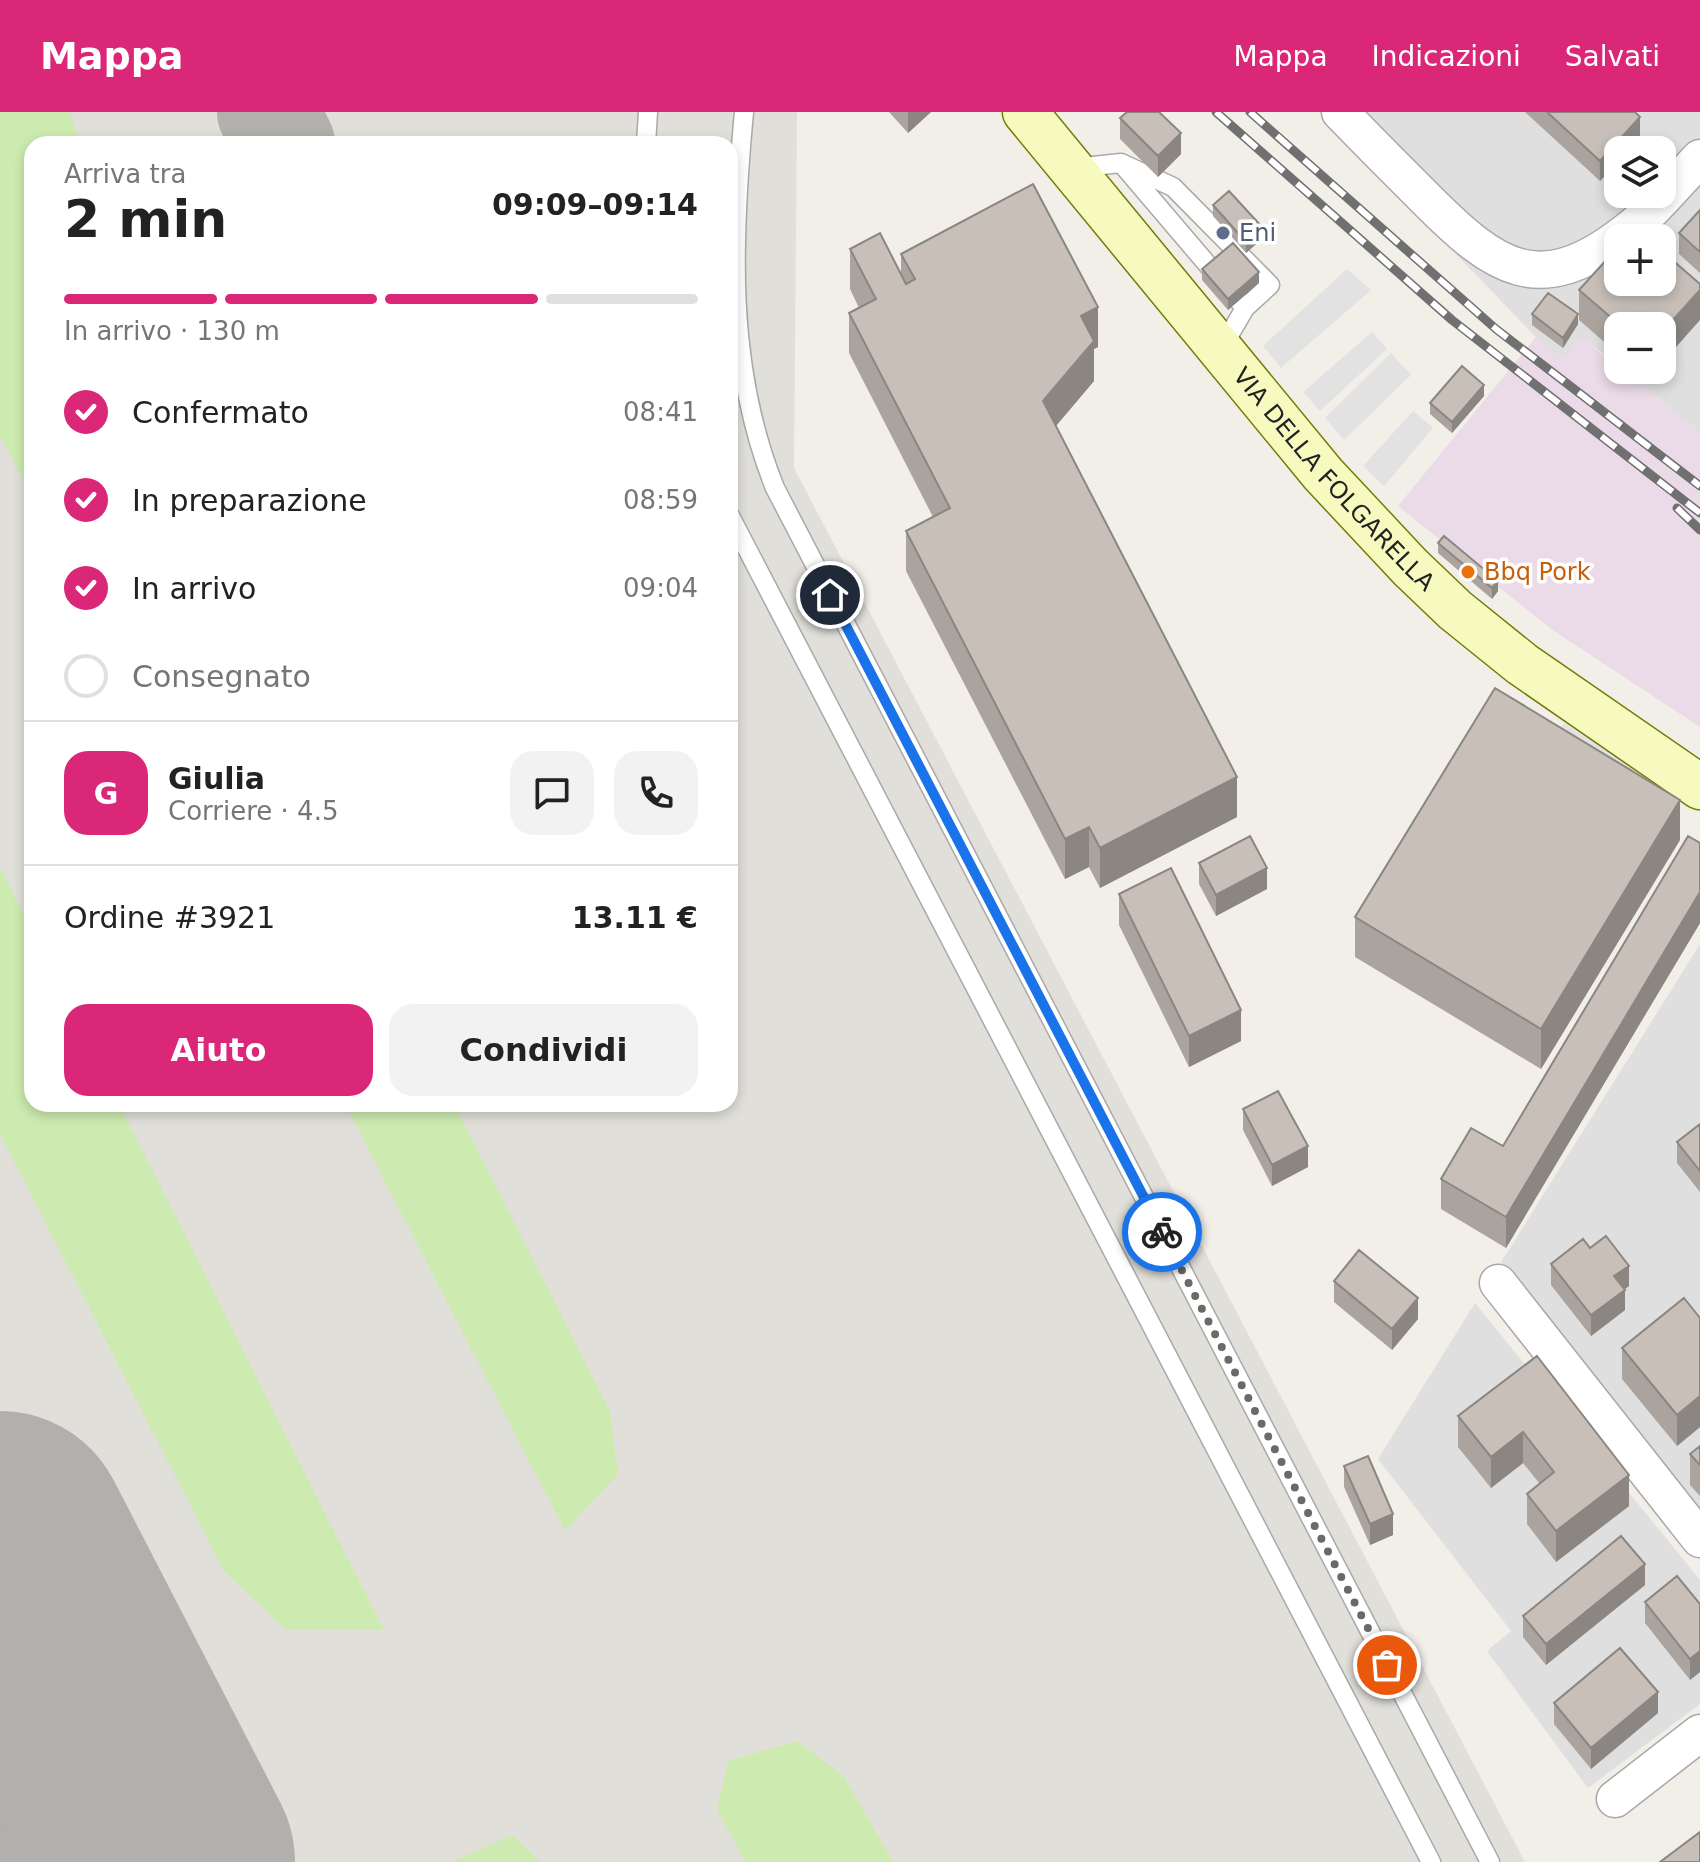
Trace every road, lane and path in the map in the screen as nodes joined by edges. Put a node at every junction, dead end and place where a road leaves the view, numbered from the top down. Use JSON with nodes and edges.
{"nodes":[{"id":1,"x":648,"y":112,"type":"edge"},
{"id":2,"x":744,"y":112,"type":"edge"},
{"id":3,"x":1025,"y":112,"type":"edge"},
{"id":4,"x":1340,"y":112,"type":"edge"},
{"id":5,"x":646,"y":136,"type":"edge"},
{"id":6,"x":1700,"y":158,"type":"edge"},
{"id":7,"x":1121,"y":163,"type":"junction"},
{"id":8,"x":1071,"y":168,"type":"junction"},
{"id":9,"x":738,"y":187,"type":"edge"},
{"id":10,"x":1640,"y":224,"type":"edge"},
{"id":11,"x":1604,"y":249,"type":"edge"},
{"id":12,"x":1213,"y":271,"type":"edge"},
{"id":13,"x":738,"y":326,"type":"edge"},
{"id":14,"x":1221,"y":349,"type":"junction"},
{"id":15,"x":738,"y":531,"type":"edge"},
{"id":16,"x":1700,"y":787,"type":"edge"},
{"id":17,"x":1498,"y":1283,"type":"dead end"},
{"id":18,"x":1700,"y":1539,"type":"edge"},
{"id":19,"x":1700,"y":1733,"type":"edge"},
{"id":20,"x":1615,"y":1799,"type":"dead end"},
{"id":21,"x":1431,"y":1862,"type":"edge"},
{"id":22,"x":1490,"y":1862,"type":"edge"}],
"edges":[{"from":1,"to":5,"type":"lane"},
{"from":2,"to":9,"type":"lane"},
{"from":3,"to":8,"type":"street","name":"VIA DELLA FOLGARELLA"},
{"from":4,"to":11,"type":"street"},
{"from":6,"to":10,"type":"street"},
{"from":7,"to":8,"type":"lane"},
{"from":7,"to":12,"type":"lane"},
{"from":7,"to":14,"type":"lane"},
{"from":8,"to":14,"type":"street","name":"VIA DELLA FOLGARELLA"},
{"from":13,"to":22,"type":"lane"},
{"from":14,"to":16,"type":"street","name":"VIA DELLA FOLGARELLA"},
{"from":15,"to":21,"type":"lane"},
{"from":17,"to":18,"type":"street"},
{"from":19,"to":20,"type":"street"}]}
